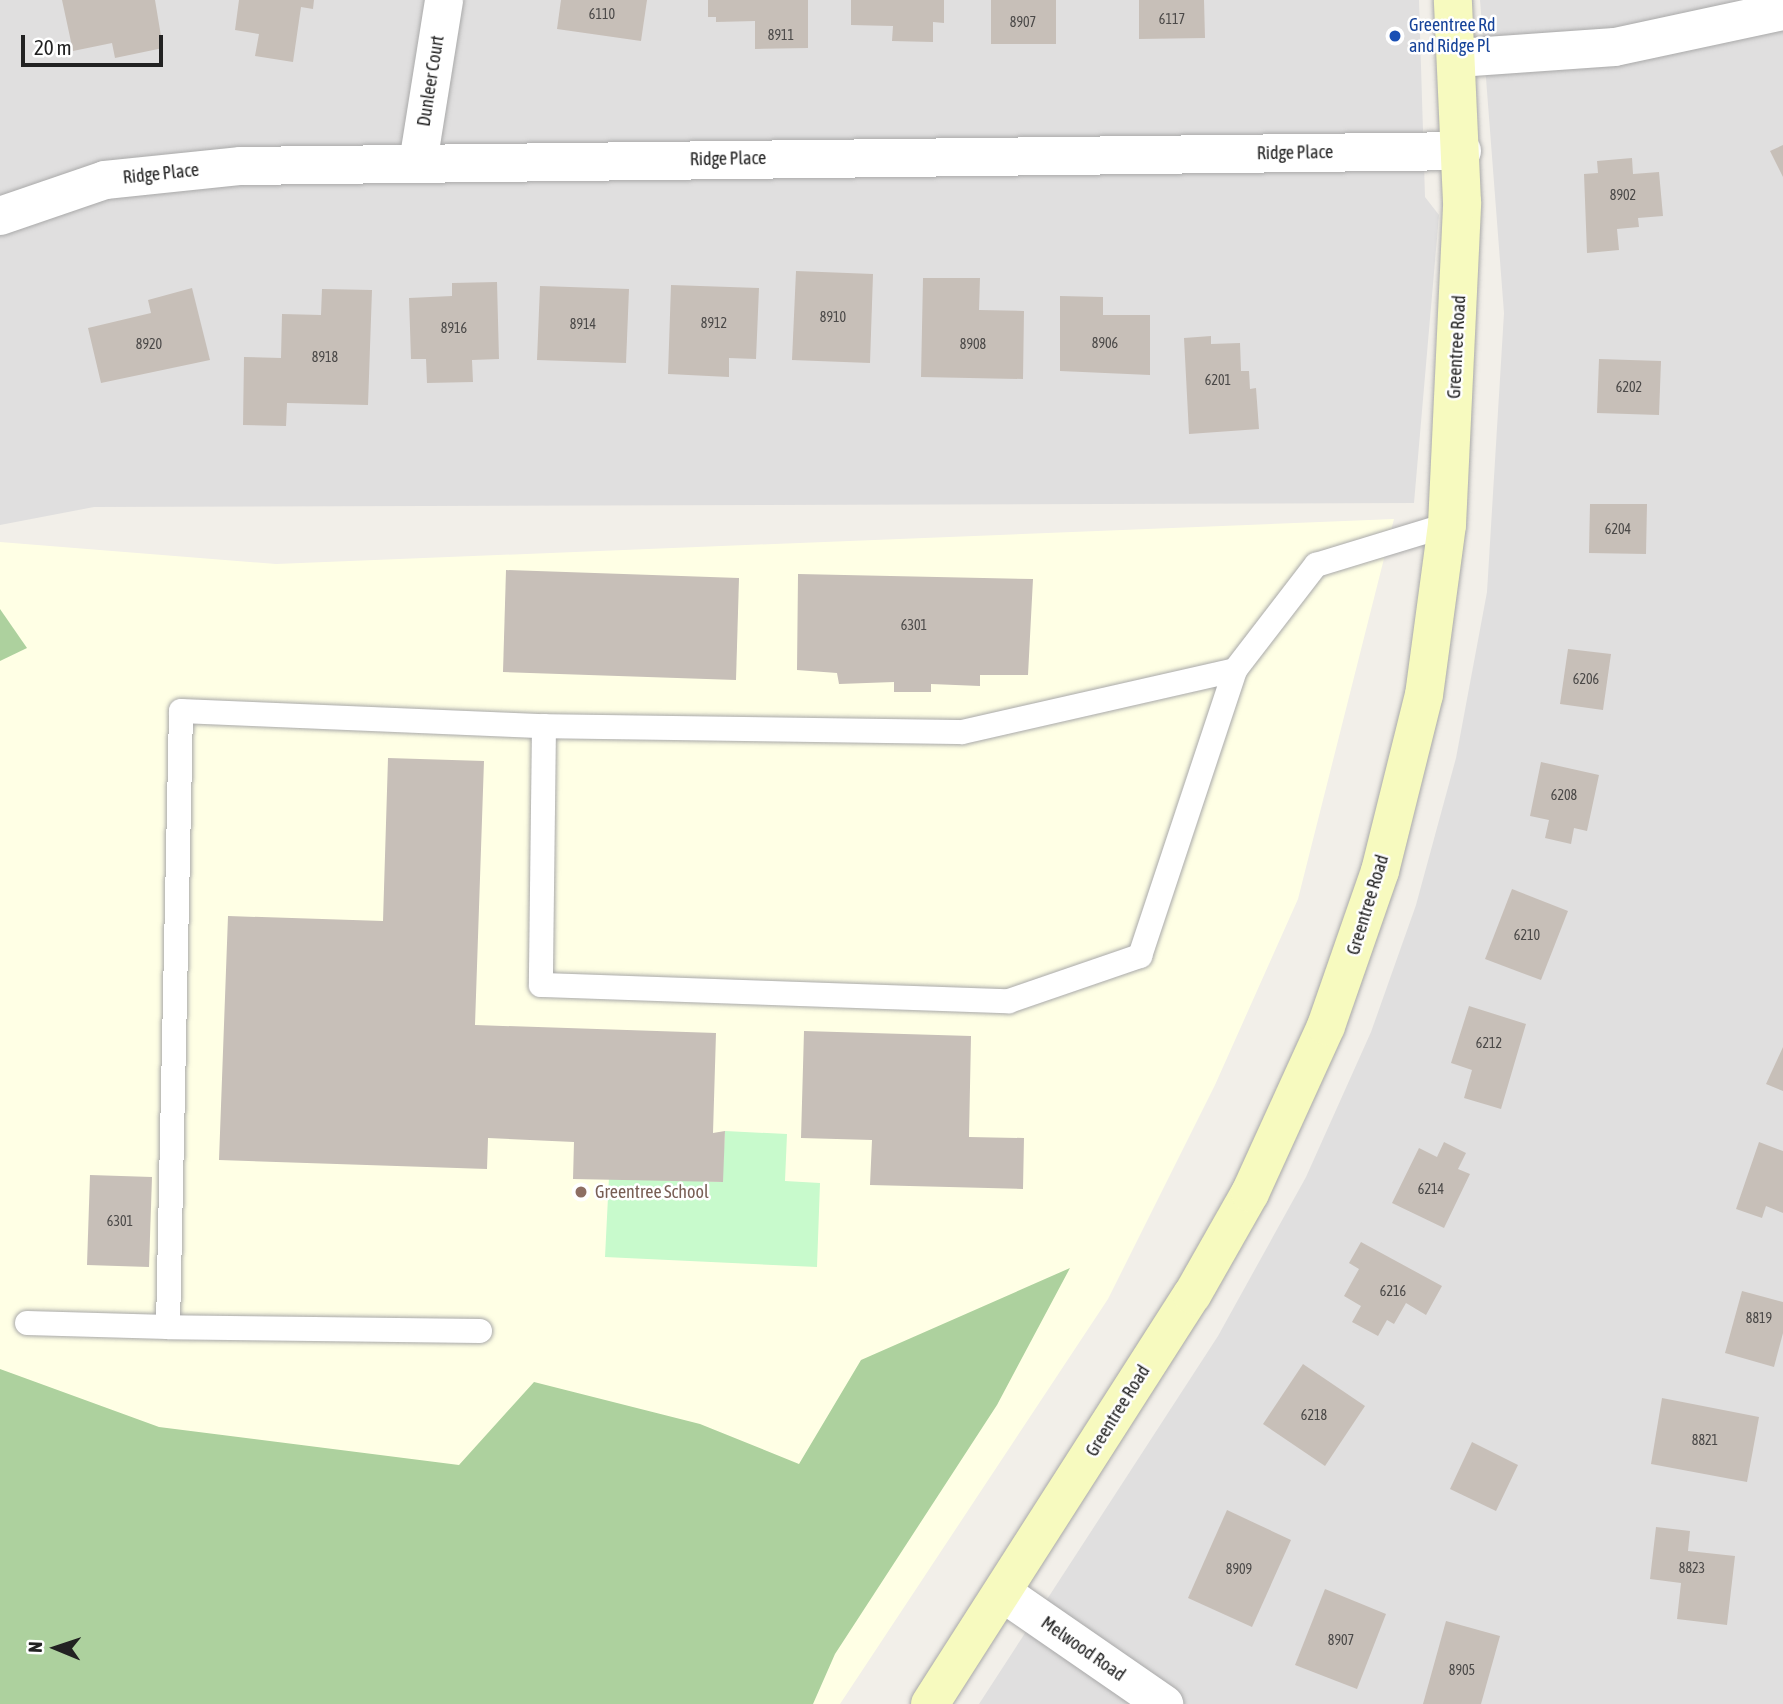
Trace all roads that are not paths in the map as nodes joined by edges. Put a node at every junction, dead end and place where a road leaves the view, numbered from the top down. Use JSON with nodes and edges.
{"nodes":[{"id":1,"x":444,"y":0,"type":"edge"},
{"id":2,"x":1452,"y":0,"type":"edge"},
{"id":3,"x":1783,"y":11,"type":"edge"},
{"id":4,"x":1458,"y":58,"type":"junction"},
{"id":5,"x":1462,"y":151,"type":"junction"},
{"id":6,"x":418,"y":163,"type":"junction"},
{"id":7,"x":0,"y":216,"type":"edge"},
{"id":8,"x":1447,"y":525,"type":"junction"},
{"id":9,"x":1235,"y":670,"type":"junction"},
{"id":10,"x":544,"y":726,"type":"junction"},
{"id":11,"x":27,"y":1323,"type":"dead end"},
{"id":12,"x":168,"y":1326,"type":"junction"},
{"id":13,"x":480,"y":1331,"type":"dead end"},
{"id":14,"x":1003,"y":1593,"type":"junction"},
{"id":15,"x":930,"y":1704,"type":"edge"},
{"id":16,"x":1164,"y":1704,"type":"edge"}],
"edges":[{"from":1,"to":6,"type":"street","name":"Dunleer Court"},
{"from":2,"to":4,"type":"street","name":"Greentree Road"},
{"from":3,"to":4,"type":"street"},
{"from":4,"to":5,"type":"street","name":"Greentree Road"},
{"from":5,"to":6,"type":"street","name":"Ridge Place"},
{"from":5,"to":8,"type":"street","name":"Greentree Road"},
{"from":6,"to":7,"type":"street","name":"Ridge Place"},
{"from":8,"to":9,"type":"lane"},
{"from":8,"to":14,"type":"street","name":"Greentree Road"},
{"from":9,"to":10,"type":"lane"},
{"from":9,"to":10,"type":"lane"},
{"from":10,"to":12,"type":"lane"},
{"from":11,"to":12,"type":"lane"},
{"from":12,"to":13,"type":"lane"},
{"from":14,"to":15,"type":"street","name":"Greentree Road"},
{"from":14,"to":16,"type":"street","name":"Melwood Road"}]}
